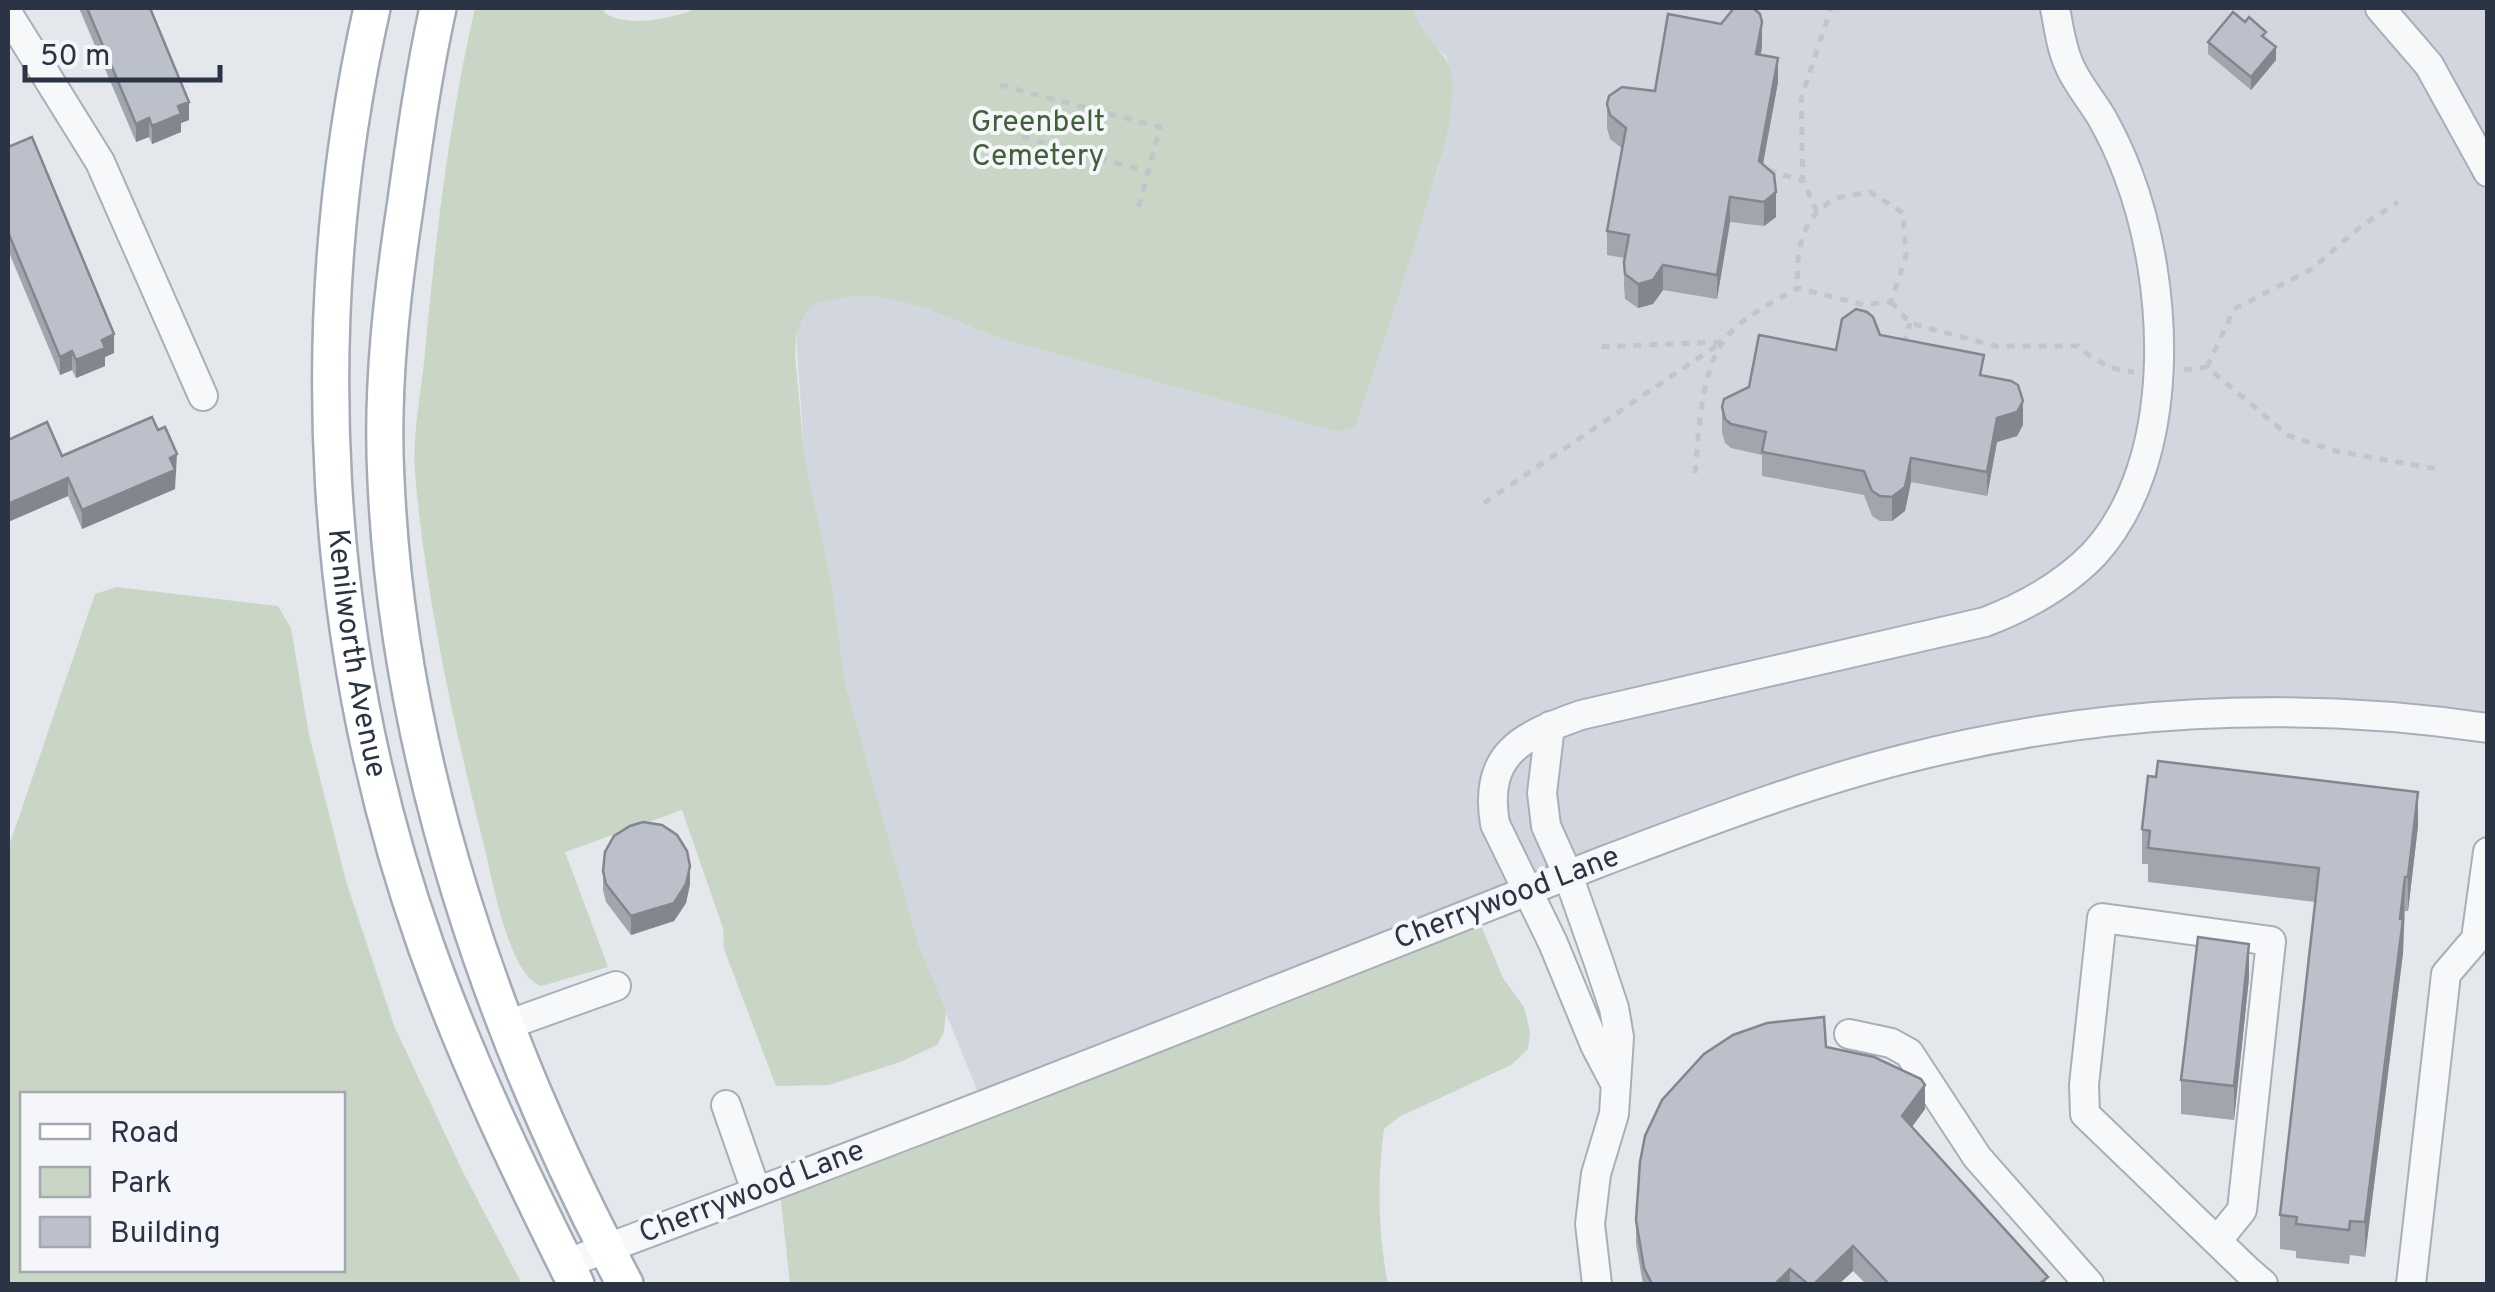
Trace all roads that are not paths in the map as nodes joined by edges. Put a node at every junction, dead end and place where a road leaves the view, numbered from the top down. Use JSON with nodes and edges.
{"nodes":[{"id":1,"x":372,"y":8,"type":"edge"},
{"id":2,"x":438,"y":8,"type":"edge"},
{"id":3,"x":2380,"y":8,"type":"edge"},
{"id":4,"x":2059,"y":11,"type":"edge"},
{"id":5,"x":8,"y":14,"type":"edge"},
{"id":6,"x":2476,"y":120,"type":"edge"},
{"id":7,"x":2488,"y":172,"type":"edge"},
{"id":8,"x":203,"y":396,"type":"dead end"},
{"id":9,"x":1550,"y":726,"type":"junction"},
{"id":10,"x":2488,"y":728,"type":"edge"},
{"id":11,"x":2488,"y":852,"type":"edge"},
{"id":12,"x":1568,"y":875,"type":"junction"},
{"id":13,"x":1527,"y":891,"type":"junction"},
{"id":14,"x":2482,"y":939,"type":"edge"},
{"id":15,"x":616,"y":986,"type":"dead end"},
{"id":16,"x":508,"y":1025,"type":"junction"},
{"id":17,"x":1849,"y":1034,"type":"dead end"},
{"id":18,"x":1616,"y":1085,"type":"junction"},
{"id":19,"x":726,"y":1105,"type":"dead end"},
{"id":20,"x":756,"y":1191,"type":"junction"},
{"id":21,"x":2217,"y":1241,"type":"junction"},
{"id":22,"x":606,"y":1248,"type":"junction"},
{"id":23,"x":570,"y":1274,"type":"edge"},
{"id":24,"x":626,"y":1284,"type":"edge"},
{"id":25,"x":1597,"y":1284,"type":"edge"},
{"id":26,"x":2089,"y":1284,"type":"edge"},
{"id":27,"x":2264,"y":1284,"type":"edge"},
{"id":28,"x":2412,"y":1284,"type":"edge"}],
"edges":[{"from":1,"to":23,"type":"main road","name":"Kenilworth Avenue"},
{"from":2,"to":16,"type":"main road","name":"Kenilworth Avenue"},
{"from":3,"to":6,"type":"street"},
{"from":4,"to":9,"type":"street"},
{"from":5,"to":8,"type":"street"},
{"from":6,"to":7,"type":"street"},
{"from":9,"to":12,"type":"street"},
{"from":9,"to":13,"type":"street"},
{"from":10,"to":12,"type":"street","name":"Cherrywood Lane"},
{"from":11,"to":14,"type":"street"},
{"from":12,"to":13,"type":"street","name":"Cherrywood Lane"},
{"from":12,"to":18,"type":"street"},
{"from":13,"to":18,"type":"street"},
{"from":13,"to":20,"type":"street","name":"Cherrywood Lane"},
{"from":14,"to":28,"type":"street"},
{"from":15,"to":16,"type":"street"},
{"from":16,"to":22,"type":"main road","name":"Kenilworth Avenue"},
{"from":17,"to":26,"type":"street"},
{"from":18,"to":25,"type":"street"},
{"from":19,"to":20,"type":"street"},
{"from":20,"to":22,"type":"street","name":"Cherrywood Lane"},
{"from":21,"to":21,"type":"street"},
{"from":21,"to":27,"type":"street"},
{"from":22,"to":23,"type":"street","name":"Cherrywood Lane"},
{"from":22,"to":24,"type":"main road","name":"Kenilworth Avenue"}]}
